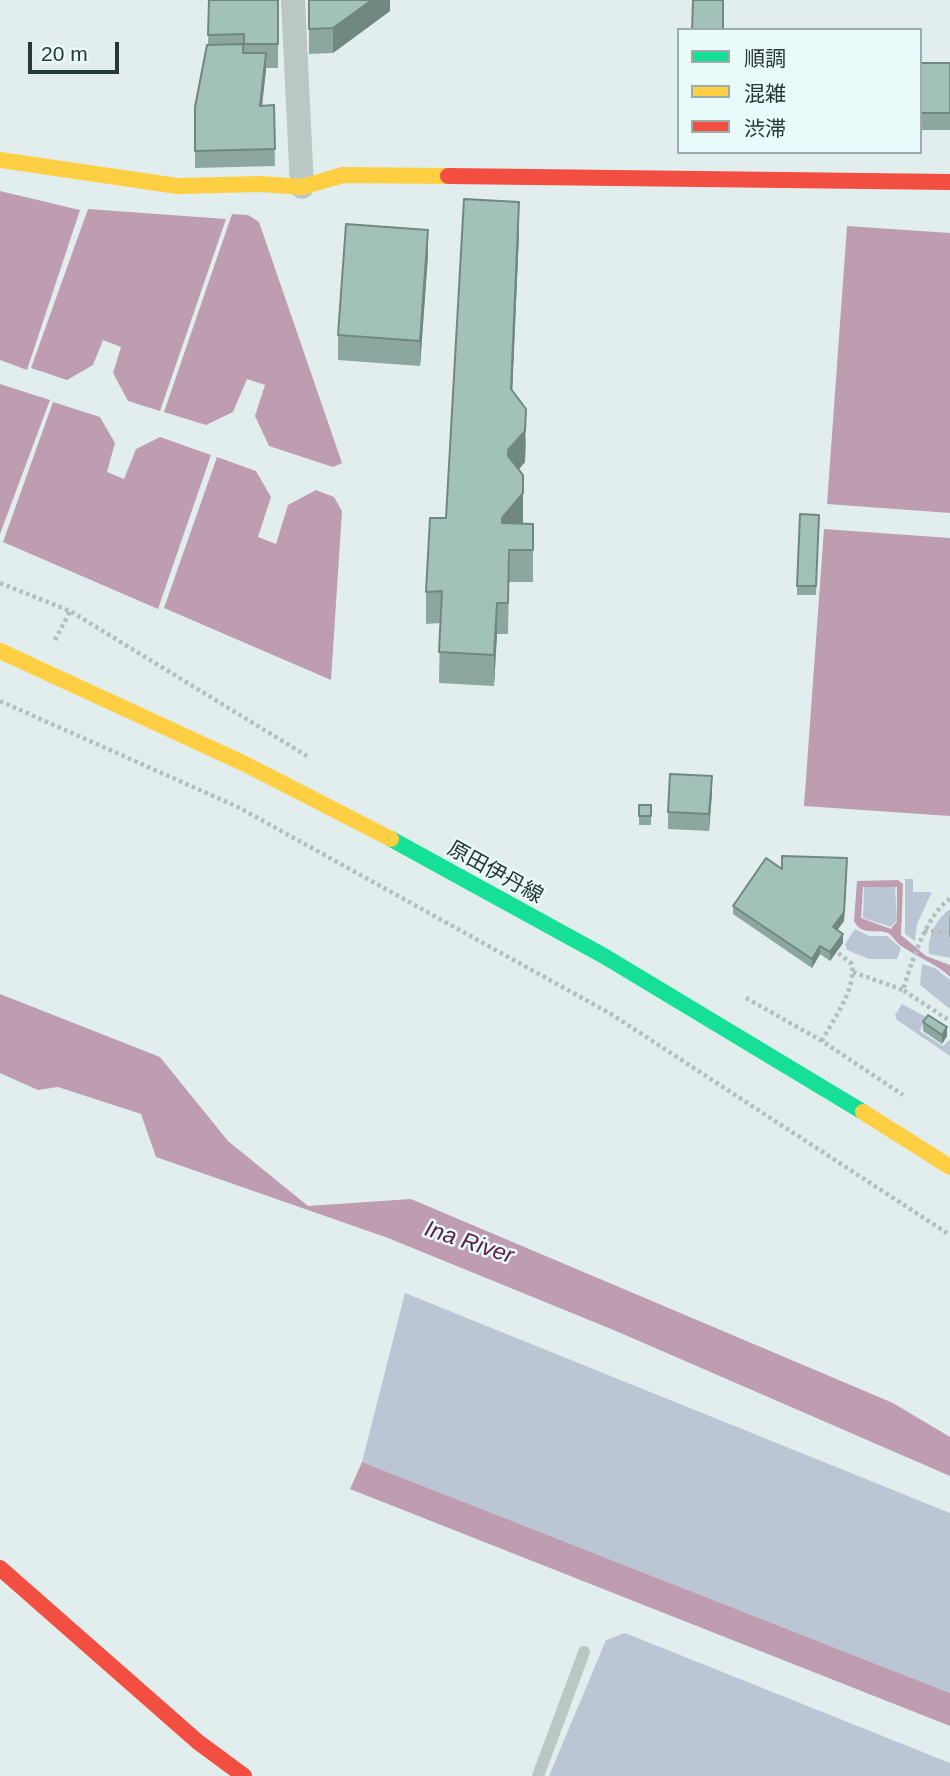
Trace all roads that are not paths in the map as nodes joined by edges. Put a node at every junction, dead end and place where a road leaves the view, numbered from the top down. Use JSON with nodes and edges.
{"nodes":[{"id":1,"x":293,"y":0,"type":"edge"},
{"id":2,"x":0,"y":160,"type":"edge"},
{"id":3,"x":950,"y":182,"type":"edge"},
{"id":4,"x":302,"y":187,"type":"junction"},
{"id":5,"x":0,"y":651,"type":"edge"},
{"id":6,"x":950,"y":1167,"type":"edge"},
{"id":7,"x":0,"y":1567,"type":"edge"},
{"id":8,"x":584,"y":1653,"type":"dead end"},
{"id":9,"x":244,"y":1776,"type":"edge"},
{"id":10,"x":538,"y":1776,"type":"edge"}],
"edges":[{"from":1,"to":4,"type":"street"},
{"from":2,"to":4,"type":"street"},
{"from":3,"to":4,"type":"street"},
{"from":5,"to":6,"type":"street","name":"原田伊丹線"},
{"from":7,"to":9,"type":"street"},
{"from":8,"to":10,"type":"lane"}]}
